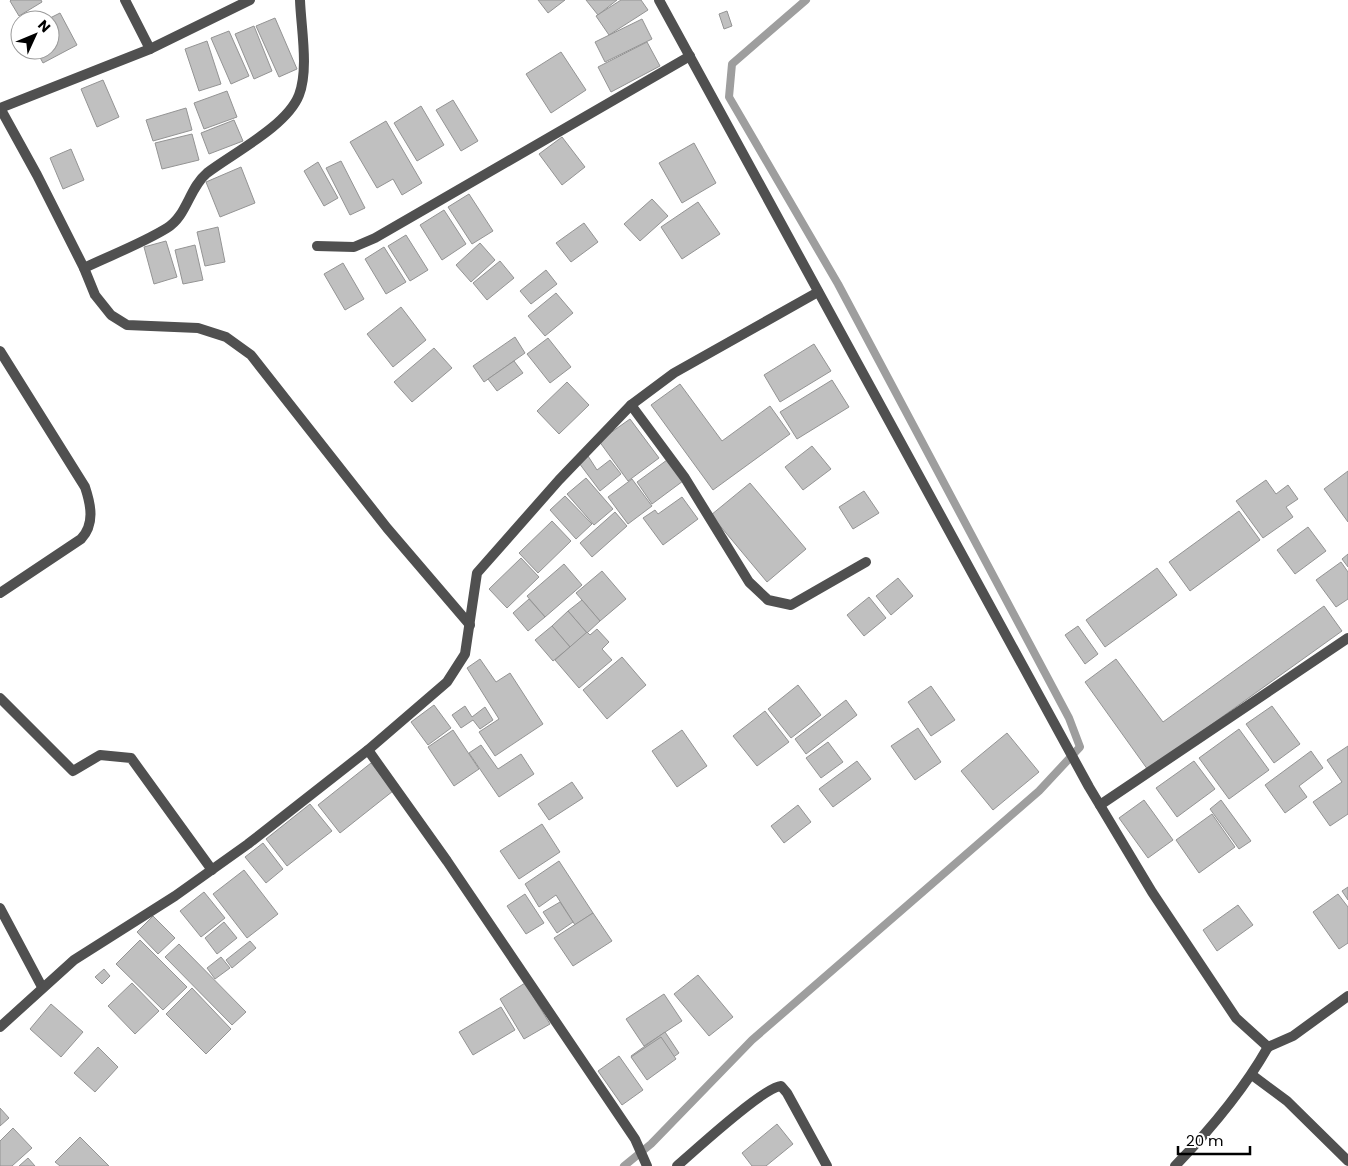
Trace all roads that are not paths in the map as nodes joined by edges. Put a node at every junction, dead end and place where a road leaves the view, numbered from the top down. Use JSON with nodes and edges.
{"nodes":[{"id":1,"x":125,"y":0,"type":"edge"},
{"id":2,"x":250,"y":0,"type":"edge"},
{"id":3,"x":300,"y":0,"type":"edge"},
{"id":4,"x":659,"y":0,"type":"edge"},
{"id":5,"x":150,"y":50,"type":"junction"},
{"id":6,"x":690,"y":56,"type":"junction"},
{"id":7,"x":0,"y":108,"type":"edge"},
{"id":8,"x":317,"y":246,"type":"dead end"},
{"id":9,"x":84,"y":268,"type":"junction"},
{"id":10,"x":818,"y":292,"type":"junction"},
{"id":11,"x":0,"y":351,"type":"edge"},
{"id":12,"x":631,"y":405,"type":"junction"},
{"id":13,"x":866,"y":562,"type":"dead end"},
{"id":14,"x":0,"y":593,"type":"edge"},
{"id":15,"x":470,"y":625,"type":"junction"},
{"id":16,"x":1348,"y":638,"type":"edge"},
{"id":17,"x":0,"y":698,"type":"edge"},
{"id":18,"x":368,"y":750,"type":"junction"},
{"id":19,"x":1100,"y":805,"type":"junction"},
{"id":20,"x":212,"y":870,"type":"junction"},
{"id":21,"x":0,"y":908,"type":"edge"},
{"id":22,"x":42,"y":987,"type":"junction"},
{"id":23,"x":1348,"y":996,"type":"edge"},
{"id":24,"x":0,"y":1027,"type":"edge"},
{"id":25,"x":1268,"y":1046,"type":"junction"},
{"id":26,"x":1252,"y":1075,"type":"junction"},
{"id":27,"x":1348,"y":1161,"type":"edge"},
{"id":28,"x":647,"y":1166,"type":"edge"},
{"id":29,"x":677,"y":1166,"type":"edge"},
{"id":30,"x":827,"y":1166,"type":"edge"},
{"id":31,"x":1175,"y":1166,"type":"edge"}],
"edges":[{"from":1,"to":5,"type":"street"},
{"from":2,"to":5,"type":"street"},
{"from":3,"to":9,"type":"street"},
{"from":4,"to":6,"type":"street"},
{"from":5,"to":7,"type":"street"},
{"from":6,"to":8,"type":"street"},
{"from":6,"to":10,"type":"street"},
{"from":7,"to":9,"type":"street"},
{"from":9,"to":15,"type":"street"},
{"from":10,"to":12,"type":"street"},
{"from":10,"to":19,"type":"street"},
{"from":11,"to":14,"type":"street"},
{"from":12,"to":13,"type":"street"},
{"from":12,"to":15,"type":"street"},
{"from":15,"to":18,"type":"street"},
{"from":16,"to":19,"type":"street"},
{"from":17,"to":20,"type":"street"},
{"from":18,"to":20,"type":"street"},
{"from":18,"to":28,"type":"street"},
{"from":19,"to":25,"type":"street"},
{"from":20,"to":22,"type":"street"},
{"from":21,"to":22,"type":"street"},
{"from":22,"to":24,"type":"street"},
{"from":23,"to":25,"type":"street"},
{"from":25,"to":26,"type":"street"},
{"from":26,"to":27,"type":"street"},
{"from":26,"to":31,"type":"street"},
{"from":29,"to":30,"type":"street"}]}
